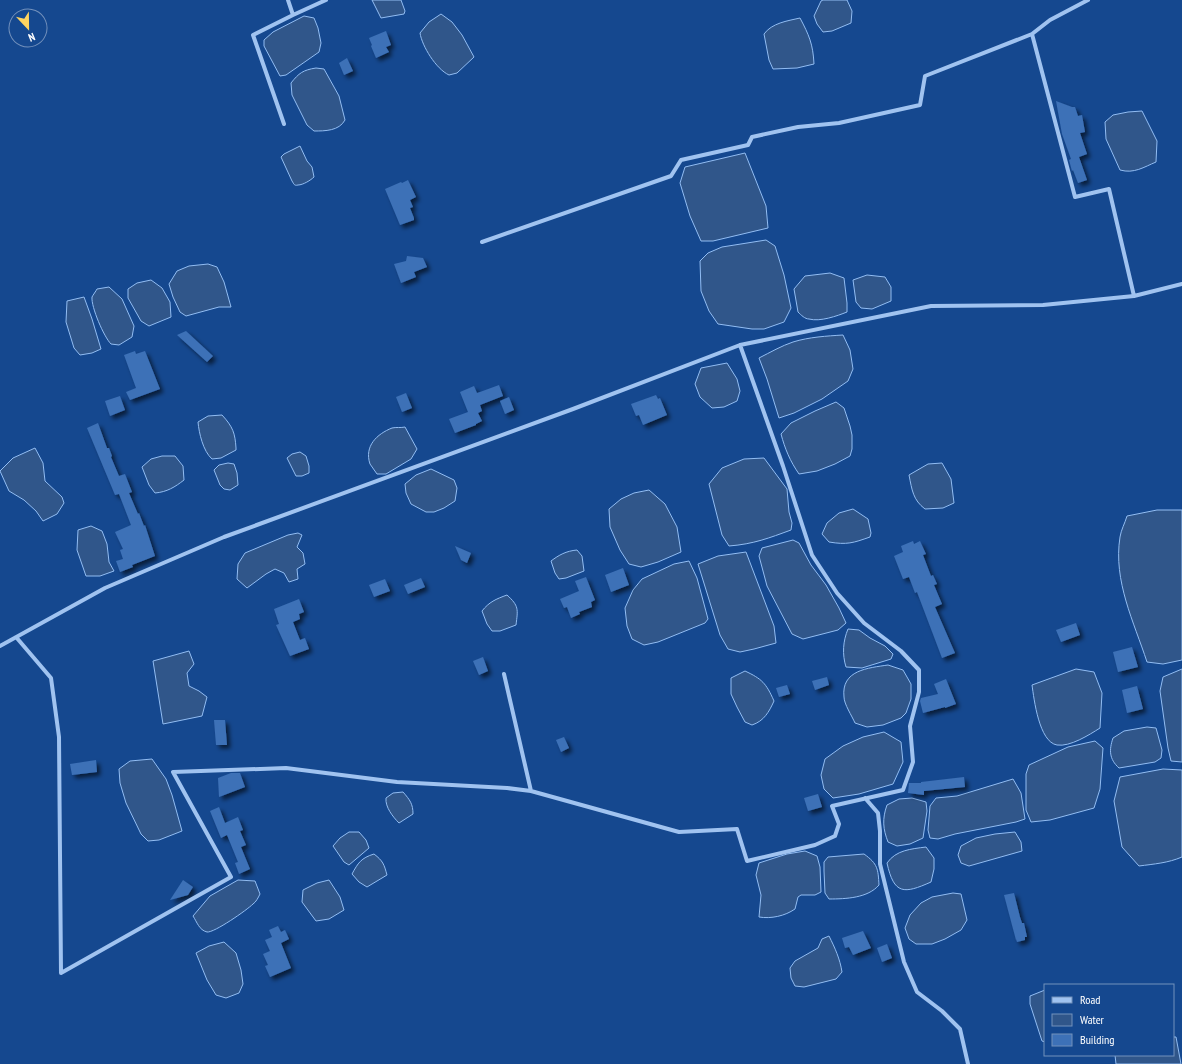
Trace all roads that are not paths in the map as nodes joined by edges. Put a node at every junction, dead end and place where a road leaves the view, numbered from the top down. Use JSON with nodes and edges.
{"nodes":[{"id":1,"x":288,"y":0,"type":"edge"},
{"id":2,"x":326,"y":0,"type":"edge"},
{"id":3,"x":1088,"y":0,"type":"edge"},
{"id":4,"x":293,"y":15,"type":"junction"},
{"id":5,"x":1032,"y":34,"type":"junction"},
{"id":6,"x":284,"y":124,"type":"dead end"},
{"id":7,"x":482,"y":242,"type":"dead end"},
{"id":8,"x":1182,"y":284,"type":"edge"},
{"id":9,"x":1134,"y":296,"type":"junction"},
{"id":10,"x":740,"y":345,"type":"junction"},
{"id":11,"x":16,"y":637,"type":"junction"},
{"id":12,"x":0,"y":646,"type":"edge"},
{"id":13,"x":504,"y":674,"type":"dead end"},
{"id":14,"x":531,"y":791,"type":"junction"},
{"id":15,"x":865,"y":798,"type":"junction"},
{"id":16,"x":968,"y":1064,"type":"edge"}],
"edges":[{"from":1,"to":4,"type":"street"},
{"from":2,"to":4,"type":"street"},
{"from":3,"to":5,"type":"street"},
{"from":4,"to":6,"type":"street"},
{"from":5,"to":7,"type":"street"},
{"from":5,"to":9,"type":"street"},
{"from":8,"to":9,"type":"street"},
{"from":9,"to":10,"type":"street"},
{"from":10,"to":11,"type":"street"},
{"from":10,"to":15,"type":"street"},
{"from":11,"to":12,"type":"street"},
{"from":11,"to":14,"type":"street"},
{"from":13,"to":14,"type":"street"},
{"from":14,"to":15,"type":"street"},
{"from":15,"to":16,"type":"street"}]}
